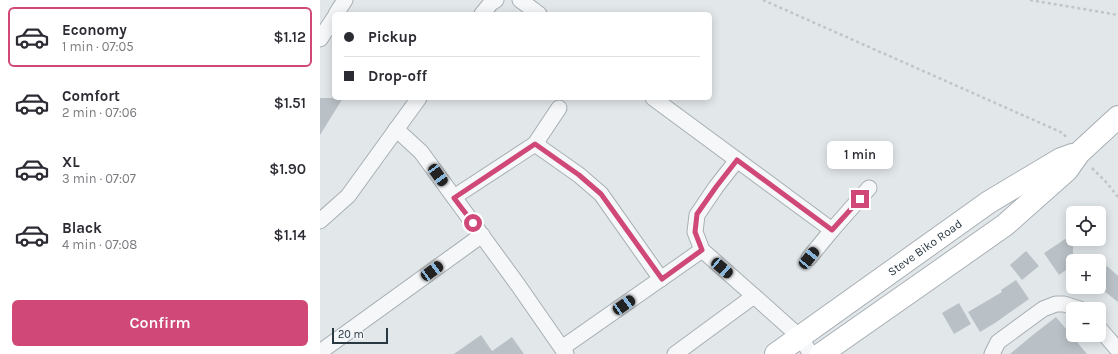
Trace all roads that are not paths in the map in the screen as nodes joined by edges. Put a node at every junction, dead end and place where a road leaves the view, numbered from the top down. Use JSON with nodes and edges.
{"nodes":[{"id":1,"x":346,"y":0,"type":"edge"},
{"id":2,"x":496,"y":0,"type":"edge"},
{"id":3,"x":520,"y":0,"type":"edge"},
{"id":4,"x":337,"y":12,"type":"edge"},
{"id":5,"x":483,"y":12,"type":"edge"},
{"id":6,"x":536,"y":12,"type":"edge"},
{"id":7,"x":332,"y":21,"type":"edge"},
{"id":8,"x":320,"y":39,"type":"edge"},
{"id":9,"x":418,"y":100,"type":"edge"},
{"id":10,"x":656,"y":100,"type":"edge"},
{"id":11,"x":559,"y":108,"type":"dead end"},
{"id":12,"x":1118,"y":116,"type":"edge"},
{"id":13,"x":396,"y":129,"type":"junction"},
{"id":14,"x":535,"y":144,"type":"junction"},
{"id":15,"x":1079,"y":152,"type":"junction"},
{"id":16,"x":737,"y":160,"type":"junction"},
{"id":17,"x":869,"y":188,"type":"dead end"},
{"id":18,"x":454,"y":198,"type":"junction"},
{"id":19,"x":320,"y":221,"type":"edge"},
{"id":20,"x":832,"y":230,"type":"junction"},
{"id":21,"x":482,"y":235,"type":"junction"},
{"id":22,"x":702,"y":250,"type":"junction"},
{"id":23,"x":809,"y":258,"type":"dead end"},
{"id":24,"x":662,"y":279,"type":"junction"},
{"id":25,"x":754,"y":296,"type":"junction"},
{"id":26,"x":1066,"y":305,"type":"edge"},
{"id":27,"x":1106,"y":336,"type":"edge"},
{"id":28,"x":805,"y":346,"type":"edge"},
{"id":29,"x":1118,"y":350,"type":"edge"},
{"id":30,"x":564,"y":351,"type":"edge"},
{"id":31,"x":320,"y":352,"type":"edge"},
{"id":32,"x":675,"y":354,"type":"edge"},
{"id":33,"x":776,"y":354,"type":"edge"},
{"id":34,"x":821,"y":354,"type":"edge"},
{"id":35,"x":992,"y":354,"type":"edge"}],
"edges":[{"from":1,"to":4,"type":"street"},
{"from":2,"to":5,"type":"street"},
{"from":3,"to":6,"type":"street"},
{"from":7,"to":8,"type":"street"},
{"from":9,"to":13,"type":"street"},
{"from":10,"to":16,"type":"street"},
{"from":11,"to":14,"type":"street"},
{"from":12,"to":15,"type":"street","name":"Steve Biko Road"},
{"from":13,"to":18,"type":"street"},
{"from":13,"to":19,"type":"street"},
{"from":14,"to":18,"type":"street"},
{"from":14,"to":24,"type":"street"},
{"from":15,"to":28,"type":"street","name":"Steve Biko Road"},
{"from":15,"to":34,"type":"street","name":"Steve Biko Road"},
{"from":16,"to":20,"type":"street"},
{"from":16,"to":22,"type":"street"},
{"from":17,"to":20,"type":"street"},
{"from":18,"to":21,"type":"street"},
{"from":20,"to":23,"type":"street"},
{"from":21,"to":30,"type":"street"},
{"from":21,"to":31,"type":"street"},
{"from":22,"to":24,"type":"street"},
{"from":22,"to":25,"type":"street"},
{"from":24,"to":30,"type":"street"},
{"from":25,"to":28,"type":"street"},
{"from":25,"to":32,"type":"street"},
{"from":26,"to":35,"type":"street"},
{"from":27,"to":29,"type":"street"},
{"from":28,"to":33,"type":"street","name":"Steve Biko Road"}]}
